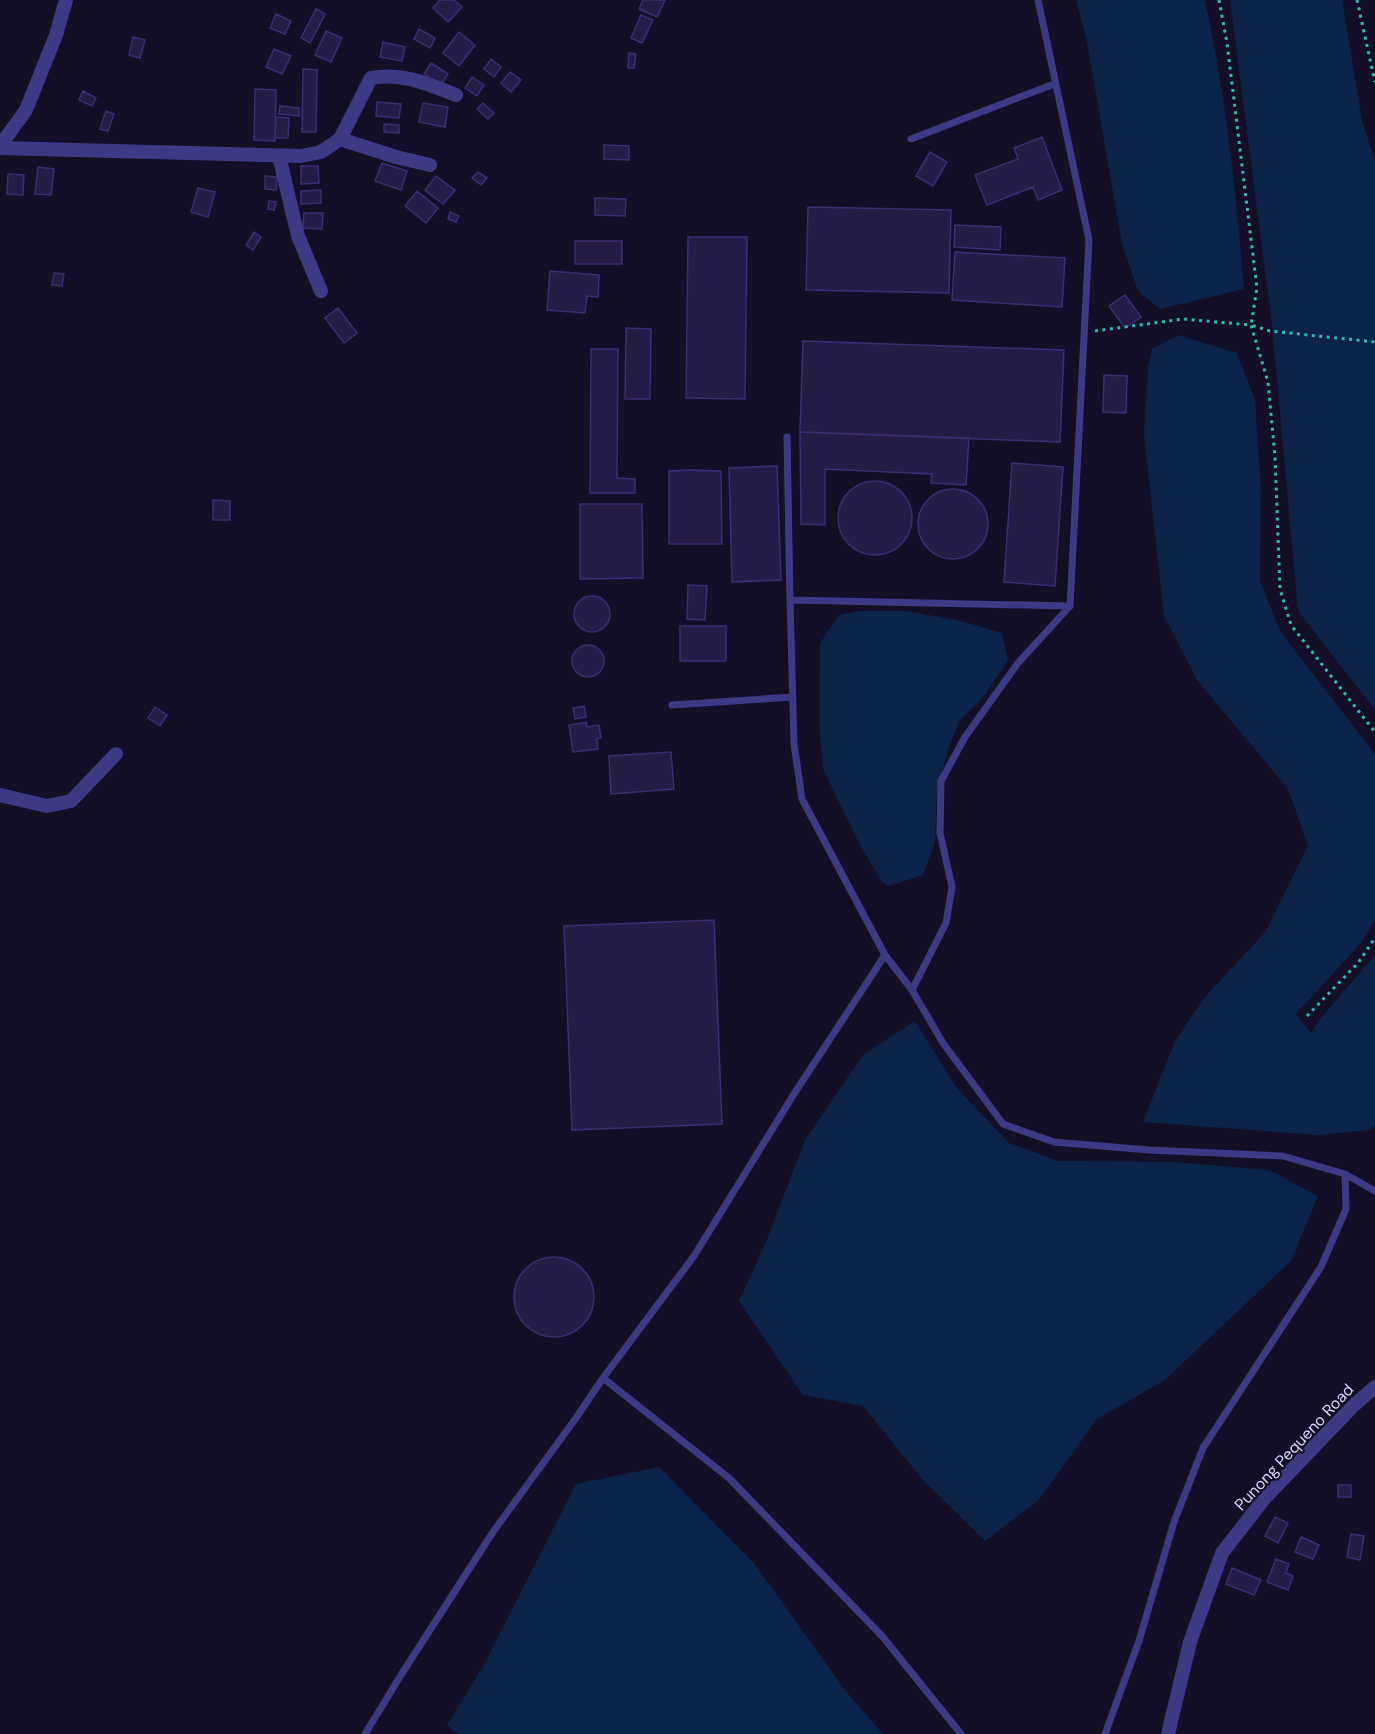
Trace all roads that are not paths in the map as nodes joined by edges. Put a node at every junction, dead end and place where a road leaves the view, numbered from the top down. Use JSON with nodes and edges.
{"nodes":[{"id":1,"x":66,"y":0,"type":"edge"},
{"id":2,"x":1038,"y":0,"type":"edge"},
{"id":3,"x":1054,"y":84,"type":"junction"},
{"id":4,"x":456,"y":96,"type":"dead end"},
{"id":5,"x":340,"y":139,"type":"junction"},
{"id":6,"x":911,"y":139,"type":"dead end"},
{"id":7,"x":0,"y":147,"type":"edge"},
{"id":8,"x":279,"y":156,"type":"junction"},
{"id":9,"x":430,"y":165,"type":"dead end"},
{"id":10,"x":321,"y":291,"type":"dead end"},
{"id":11,"x":787,"y":437,"type":"dead end"},
{"id":12,"x":790,"y":600,"type":"junction"},
{"id":13,"x":1070,"y":606,"type":"junction"},
{"id":14,"x":794,"y":697,"type":"junction"},
{"id":15,"x":672,"y":705,"type":"dead end"},
{"id":16,"x":116,"y":754,"type":"dead end"},
{"id":17,"x":0,"y":795,"type":"edge"},
{"id":18,"x":885,"y":955,"type":"junction"},
{"id":19,"x":912,"y":990,"type":"junction"},
{"id":20,"x":1345,"y":1174,"type":"junction"},
{"id":21,"x":1375,"y":1191,"type":"edge"},
{"id":22,"x":603,"y":1378,"type":"junction"},
{"id":23,"x":1375,"y":1387,"type":"edge"},
{"id":24,"x":366,"y":1734,"type":"edge"},
{"id":25,"x":961,"y":1734,"type":"edge"},
{"id":26,"x":1105,"y":1734,"type":"edge"},
{"id":27,"x":1168,"y":1734,"type":"edge"}],
"edges":[{"from":1,"to":7,"type":"street"},
{"from":2,"to":3,"type":"lane"},
{"from":3,"to":6,"type":"lane"},
{"from":3,"to":13,"type":"lane"},
{"from":4,"to":5,"type":"street"},
{"from":5,"to":8,"type":"street"},
{"from":5,"to":9,"type":"street"},
{"from":7,"to":8,"type":"street"},
{"from":8,"to":10,"type":"street"},
{"from":11,"to":12,"type":"lane"},
{"from":12,"to":13,"type":"lane"},
{"from":12,"to":14,"type":"lane"},
{"from":13,"to":19,"type":"lane"},
{"from":14,"to":15,"type":"lane"},
{"from":14,"to":18,"type":"lane"},
{"from":16,"to":17,"type":"street"},
{"from":18,"to":19,"type":"lane"},
{"from":18,"to":22,"type":"lane"},
{"from":19,"to":20,"type":"lane"},
{"from":20,"to":21,"type":"lane"},
{"from":20,"to":26,"type":"lane"},
{"from":22,"to":24,"type":"lane"},
{"from":22,"to":25,"type":"lane"},
{"from":23,"to":27,"type":"street","name":"Punong Pequeno Road"}]}
